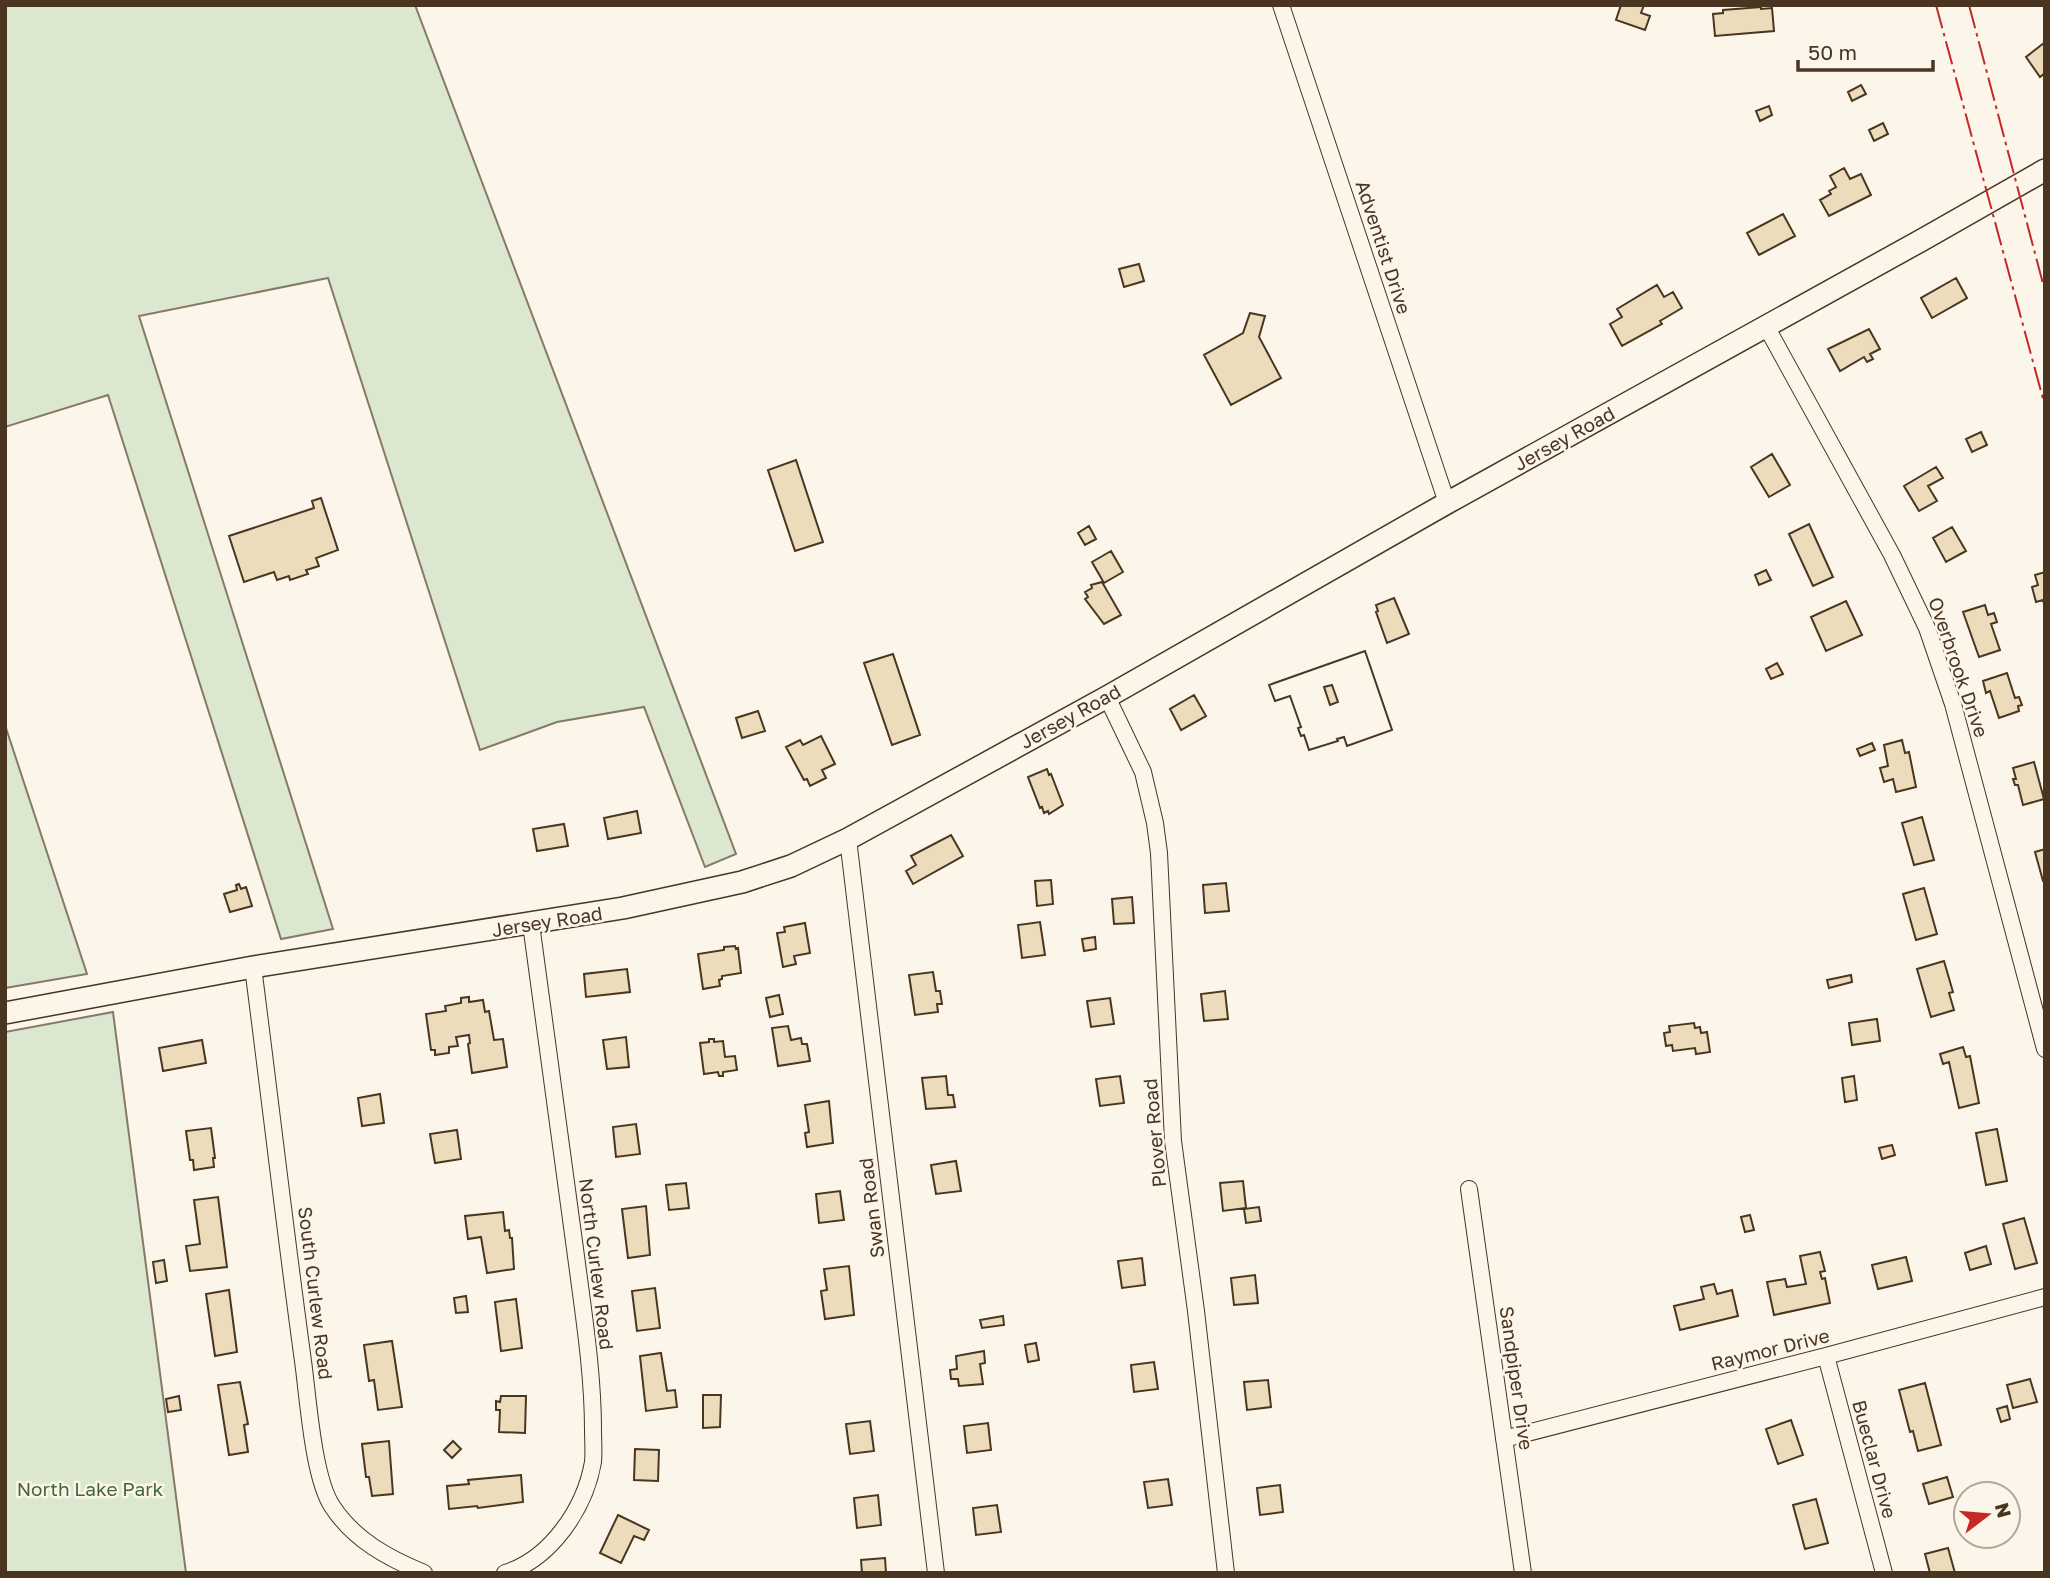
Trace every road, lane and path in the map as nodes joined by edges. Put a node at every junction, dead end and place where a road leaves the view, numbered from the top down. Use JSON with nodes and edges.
{"nodes":[{"id":1,"x":1281,"y":5,"type":"edge"},
{"id":2,"x":2045,"y":170,"type":"edge"},
{"id":3,"x":1766,"y":326,"type":"junction"},
{"id":4,"x":1447,"y":503,"type":"junction"},
{"id":5,"x":1107,"y":697,"type":"junction"},
{"id":6,"x":848,"y":839,"type":"junction"},
{"id":7,"x":531,"y":925,"type":"junction"},
{"id":8,"x":253,"y":967,"type":"junction"},
{"id":9,"x":5,"y":1013,"type":"edge"},
{"id":10,"x":2045,"y":1049,"type":"edge"},
{"id":11,"x":1469,"y":1189,"type":"dead end"},
{"id":12,"x":2045,"y":1297,"type":"edge"},
{"id":13,"x":1826,"y":1356,"type":"junction"},
{"id":14,"x":1504,"y":1439,"type":"junction"},
{"id":15,"x":424,"y":1573,"type":"edge"},
{"id":16,"x":505,"y":1573,"type":"edge"},
{"id":17,"x":936,"y":1573,"type":"edge"},
{"id":18,"x":1226,"y":1573,"type":"edge"},
{"id":19,"x":1523,"y":1573,"type":"edge"},
{"id":20,"x":1884,"y":1573,"type":"edge"}],
"edges":[{"from":1,"to":4,"type":"street","name":"Adventist Drive"},
{"from":2,"to":3,"type":"street","name":"Jersey Road"},
{"from":3,"to":4,"type":"street","name":"Jersey Road"},
{"from":3,"to":10,"type":"street","name":"Overbrook Drive"},
{"from":4,"to":5,"type":"street","name":"Jersey Road"},
{"from":5,"to":6,"type":"street","name":"Jersey Road"},
{"from":5,"to":18,"type":"street","name":"Plover Road"},
{"from":6,"to":7,"type":"street","name":"Jersey Road"},
{"from":6,"to":17,"type":"street","name":"Swan Road"},
{"from":7,"to":8,"type":"street","name":"Jersey Road"},
{"from":7,"to":16,"type":"street","name":"North Curlew Road"},
{"from":8,"to":9,"type":"street","name":"Jersey Road"},
{"from":8,"to":15,"type":"street","name":"South Curlew Road"},
{"from":11,"to":14,"type":"street","name":"Sandpiper Drive"},
{"from":12,"to":13,"type":"street","name":"Raymor Drive"},
{"from":13,"to":14,"type":"street","name":"Raymor Drive"},
{"from":13,"to":20,"type":"street","name":"Bueclar Drive"},
{"from":14,"to":19,"type":"street","name":"Sandpiper Drive"}]}
